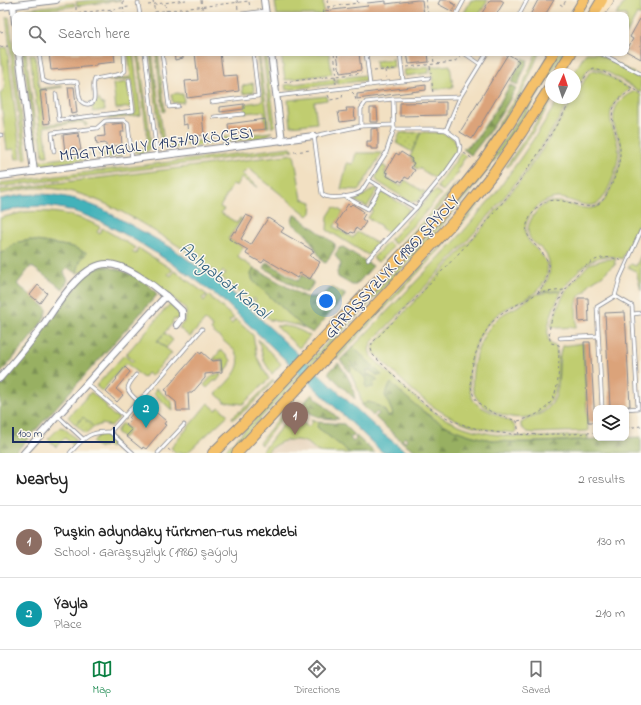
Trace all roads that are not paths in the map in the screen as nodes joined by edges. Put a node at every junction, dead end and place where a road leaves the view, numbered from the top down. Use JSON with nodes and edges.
{"nodes":[{"id":1,"x":56,"y":0,"type":"edge"},
{"id":2,"x":264,"y":0,"type":"edge"},
{"id":3,"x":464,"y":0,"type":"edge"},
{"id":4,"x":527,"y":0,"type":"edge"},
{"id":5,"x":602,"y":0,"type":"edge"},
{"id":6,"x":609,"y":0,"type":"edge"},
{"id":7,"x":138,"y":2,"type":"dead end"},
{"id":8,"x":13,"y":5,"type":"junction"},
{"id":9,"x":0,"y":7,"type":"edge"},
{"id":10,"x":14,"y":12,"type":"edge"},
{"id":11,"x":140,"y":12,"type":"edge"},
{"id":12,"x":266,"y":12,"type":"edge"},
{"id":13,"x":458,"y":12,"type":"edge"},
{"id":14,"x":521,"y":12,"type":"edge"},
{"id":15,"x":595,"y":12,"type":"edge"},
{"id":16,"x":601,"y":12,"type":"edge"},
{"id":17,"x":19,"y":56,"type":"edge"},
{"id":18,"x":39,"y":56,"type":"edge"},
{"id":19,"x":124,"y":56,"type":"edge"},
{"id":20,"x":145,"y":56,"type":"edge"},
{"id":21,"x":162,"y":56,"type":"edge"},
{"id":22,"x":253,"y":56,"type":"edge"},
{"id":23,"x":271,"y":56,"type":"edge"},
{"id":24,"x":366,"y":56,"type":"edge"},
{"id":25,"x":400,"y":56,"type":"edge"},
{"id":26,"x":468,"y":56,"type":"edge"},
{"id":27,"x":486,"y":56,"type":"edge"},
{"id":28,"x":551,"y":56,"type":"edge"},
{"id":29,"x":569,"y":56,"type":"edge"},
{"id":30,"x":606,"y":56,"type":"edge"},
{"id":31,"x":480,"y":64,"type":"junction"},
{"id":32,"x":562,"y":68,"type":"edge"},
{"id":33,"x":641,"y":74,"type":"edge"},
{"id":34,"x":429,"y":78,"type":"dead end"},
{"id":35,"x":129,"y":80,"type":"dead end"},
{"id":36,"x":403,"y":81,"type":"junction"},
{"id":37,"x":370,"y":85,"type":"junction"},
{"id":38,"x":56,"y":94,"type":"dead end"},
{"id":39,"x":276,"y":96,"type":"junction"},
{"id":40,"x":545,"y":96,"type":"edge"},
{"id":41,"x":460,"y":97,"type":"junction"},
{"id":42,"x":393,"y":99,"type":"junction"},
{"id":43,"x":212,"y":102,"type":"dead end"},
{"id":44,"x":178,"y":106,"type":"dead end"},
{"id":45,"x":243,"y":114,"type":"dead end"},
{"id":46,"x":214,"y":117,"type":"dead end"},
{"id":47,"x":361,"y":126,"type":"junction"},
{"id":48,"x":393,"y":127,"type":"junction"},
{"id":49,"x":446,"y":130,"type":"junction"},
{"id":50,"x":314,"y":136,"type":"junction"},
{"id":51,"x":282,"y":140,"type":"junction"},
{"id":52,"x":54,"y":151,"type":"dead end"},
{"id":53,"x":157,"y":156,"type":"junction"},
{"id":54,"x":132,"y":160,"type":"junction"},
{"id":55,"x":34,"y":172,"type":"junction"},
{"id":56,"x":0,"y":176,"type":"edge"},
{"id":57,"x":369,"y":180,"type":"junction"},
{"id":58,"x":381,"y":187,"type":"junction"},
{"id":59,"x":344,"y":196,"type":"junction"},
{"id":60,"x":416,"y":208,"type":"junction"},
{"id":61,"x":641,"y":231,"type":"edge"},
{"id":62,"x":368,"y":259,"type":"dead end"},
{"id":63,"x":166,"y":296,"type":"junction"},
{"id":64,"x":616,"y":296,"type":"junction"},
{"id":65,"x":641,"y":313,"type":"edge"},
{"id":66,"x":633,"y":314,"type":"junction"},
{"id":67,"x":177,"y":325,"type":"dead end"},
{"id":68,"x":202,"y":329,"type":"dead end"},
{"id":69,"x":598,"y":336,"type":"junction"},
{"id":70,"x":560,"y":338,"type":"dead end"},
{"id":71,"x":136,"y":375,"type":"dead end"},
{"id":72,"x":0,"y":378,"type":"edge"},
{"id":73,"x":87,"y":384,"type":"junction"},
{"id":74,"x":138,"y":401,"type":"junction"},
{"id":75,"x":602,"y":405,"type":"edge"},
{"id":76,"x":629,"y":409,"type":"edge"},
{"id":77,"x":58,"y":416,"type":"junction"},
{"id":78,"x":124,"y":416,"type":"junction"},
{"id":79,"x":184,"y":425,"type":"dead end"},
{"id":80,"x":110,"y":432,"type":"junction"},
{"id":81,"x":82,"y":439,"type":"junction"},
{"id":82,"x":24,"y":453,"type":"edge"},
{"id":83,"x":70,"y":453,"type":"edge"},
{"id":84,"x":133,"y":453,"type":"edge"},
{"id":85,"x":158,"y":453,"type":"edge"},
{"id":86,"x":213,"y":453,"type":"edge"},
{"id":87,"x":237,"y":453,"type":"edge"}],
"edges":[{"from":1,"to":8,"type":"street"},
{"from":2,"to":12,"type":"street"},
{"from":3,"to":13,"type":"lane"},
{"from":4,"to":14,"type":"lane"},
{"from":5,"to":15,"type":"main road"},
{"from":6,"to":16,"type":"main road"},
{"from":7,"to":11,"type":"lane"},
{"from":8,"to":9,"type":"street"},
{"from":8,"to":10,"type":"street"},
{"from":17,"to":55,"type":"street"},
{"from":18,"to":19,"type":"lane"},
{"from":20,"to":53,"type":"lane"},
{"from":21,"to":44,"type":"lane"},
{"from":22,"to":43,"type":"lane"},
{"from":23,"to":39,"type":"street"},
{"from":24,"to":37,"type":"lane"},
{"from":25,"to":36,"type":"lane"},
{"from":26,"to":31,"type":"lane"},
{"from":27,"to":31,"type":"lane"},
{"from":28,"to":86,"type":"main road","name":"GARAŞSYZLYK (1986) ŞAÝOLY"},
{"from":29,"to":32,"type":"main road"},
{"from":30,"to":33,"type":"lane"},
{"from":31,"to":41,"type":"lane"},
{"from":34,"to":36,"type":"lane"},
{"from":35,"to":38,"type":"lane"},
{"from":36,"to":37,"type":"lane"},
{"from":37,"to":39,"type":"lane"},
{"from":39,"to":51,"type":"street"},
{"from":40,"to":87,"type":"main road","name":"GARAŞSYZLYK (1986) ŞAÝOLY"},
{"from":41,"to":42,"type":"lane"},
{"from":41,"to":49,"type":"lane"},
{"from":42,"to":47,"type":"lane"},
{"from":42,"to":48,"type":"lane"},
{"from":45,"to":46,"type":"lane"},
{"from":47,"to":48,"type":"lane"},
{"from":47,"to":50,"type":"lane"},
{"from":48,"to":49,"type":"lane"},
{"from":48,"to":57,"type":"lane"},
{"from":49,"to":60,"type":"lane"},
{"from":50,"to":51,"type":"street","name":"MAGTYMGULY (1957/9) KÖÇESI"},
{"from":50,"to":59,"type":"lane"},
{"from":51,"to":53,"type":"street","name":"MAGTYMGULY (1957/9) KÖÇESI"},
{"from":52,"to":54,"type":"lane"},
{"from":53,"to":54,"type":"street","name":"MAGTYMGULY (1957/9) KÖÇESI"},
{"from":54,"to":55,"type":"street","name":"MAGTYMGULY (1957/9) KÖÇESI"},
{"from":55,"to":56,"type":"street","name":"MAGTYMGULY (1957/9) KÖÇESI"},
{"from":57,"to":58,"type":"lane"},
{"from":57,"to":59,"type":"lane"},
{"from":58,"to":59,"type":"lane"},
{"from":58,"to":60,"type":"lane"},
{"from":60,"to":62,"type":"lane"},
{"from":61,"to":64,"type":"lane"},
{"from":63,"to":67,"type":"street"},
{"from":63,"to":72,"type":"street"},
{"from":63,"to":73,"type":"street"},
{"from":64,"to":66,"type":"lane"},
{"from":64,"to":69,"type":"lane"},
{"from":65,"to":66,"type":"lane"},
{"from":66,"to":76,"type":"lane"},
{"from":68,"to":74,"type":"lane"},
{"from":69,"to":70,"type":"lane"},
{"from":69,"to":75,"type":"lane"},
{"from":71,"to":74,"type":"lane"},
{"from":73,"to":77,"type":"street"},
{"from":73,"to":78,"type":"lane"},
{"from":74,"to":78,"type":"lane"},
{"from":77,"to":81,"type":"lane"},
{"from":77,"to":82,"type":"street"},
{"from":78,"to":80,"type":"lane"},
{"from":79,"to":85,"type":"lane"},
{"from":80,"to":81,"type":"lane"},
{"from":80,"to":84,"type":"lane"},
{"from":81,"to":83,"type":"lane"}]}
